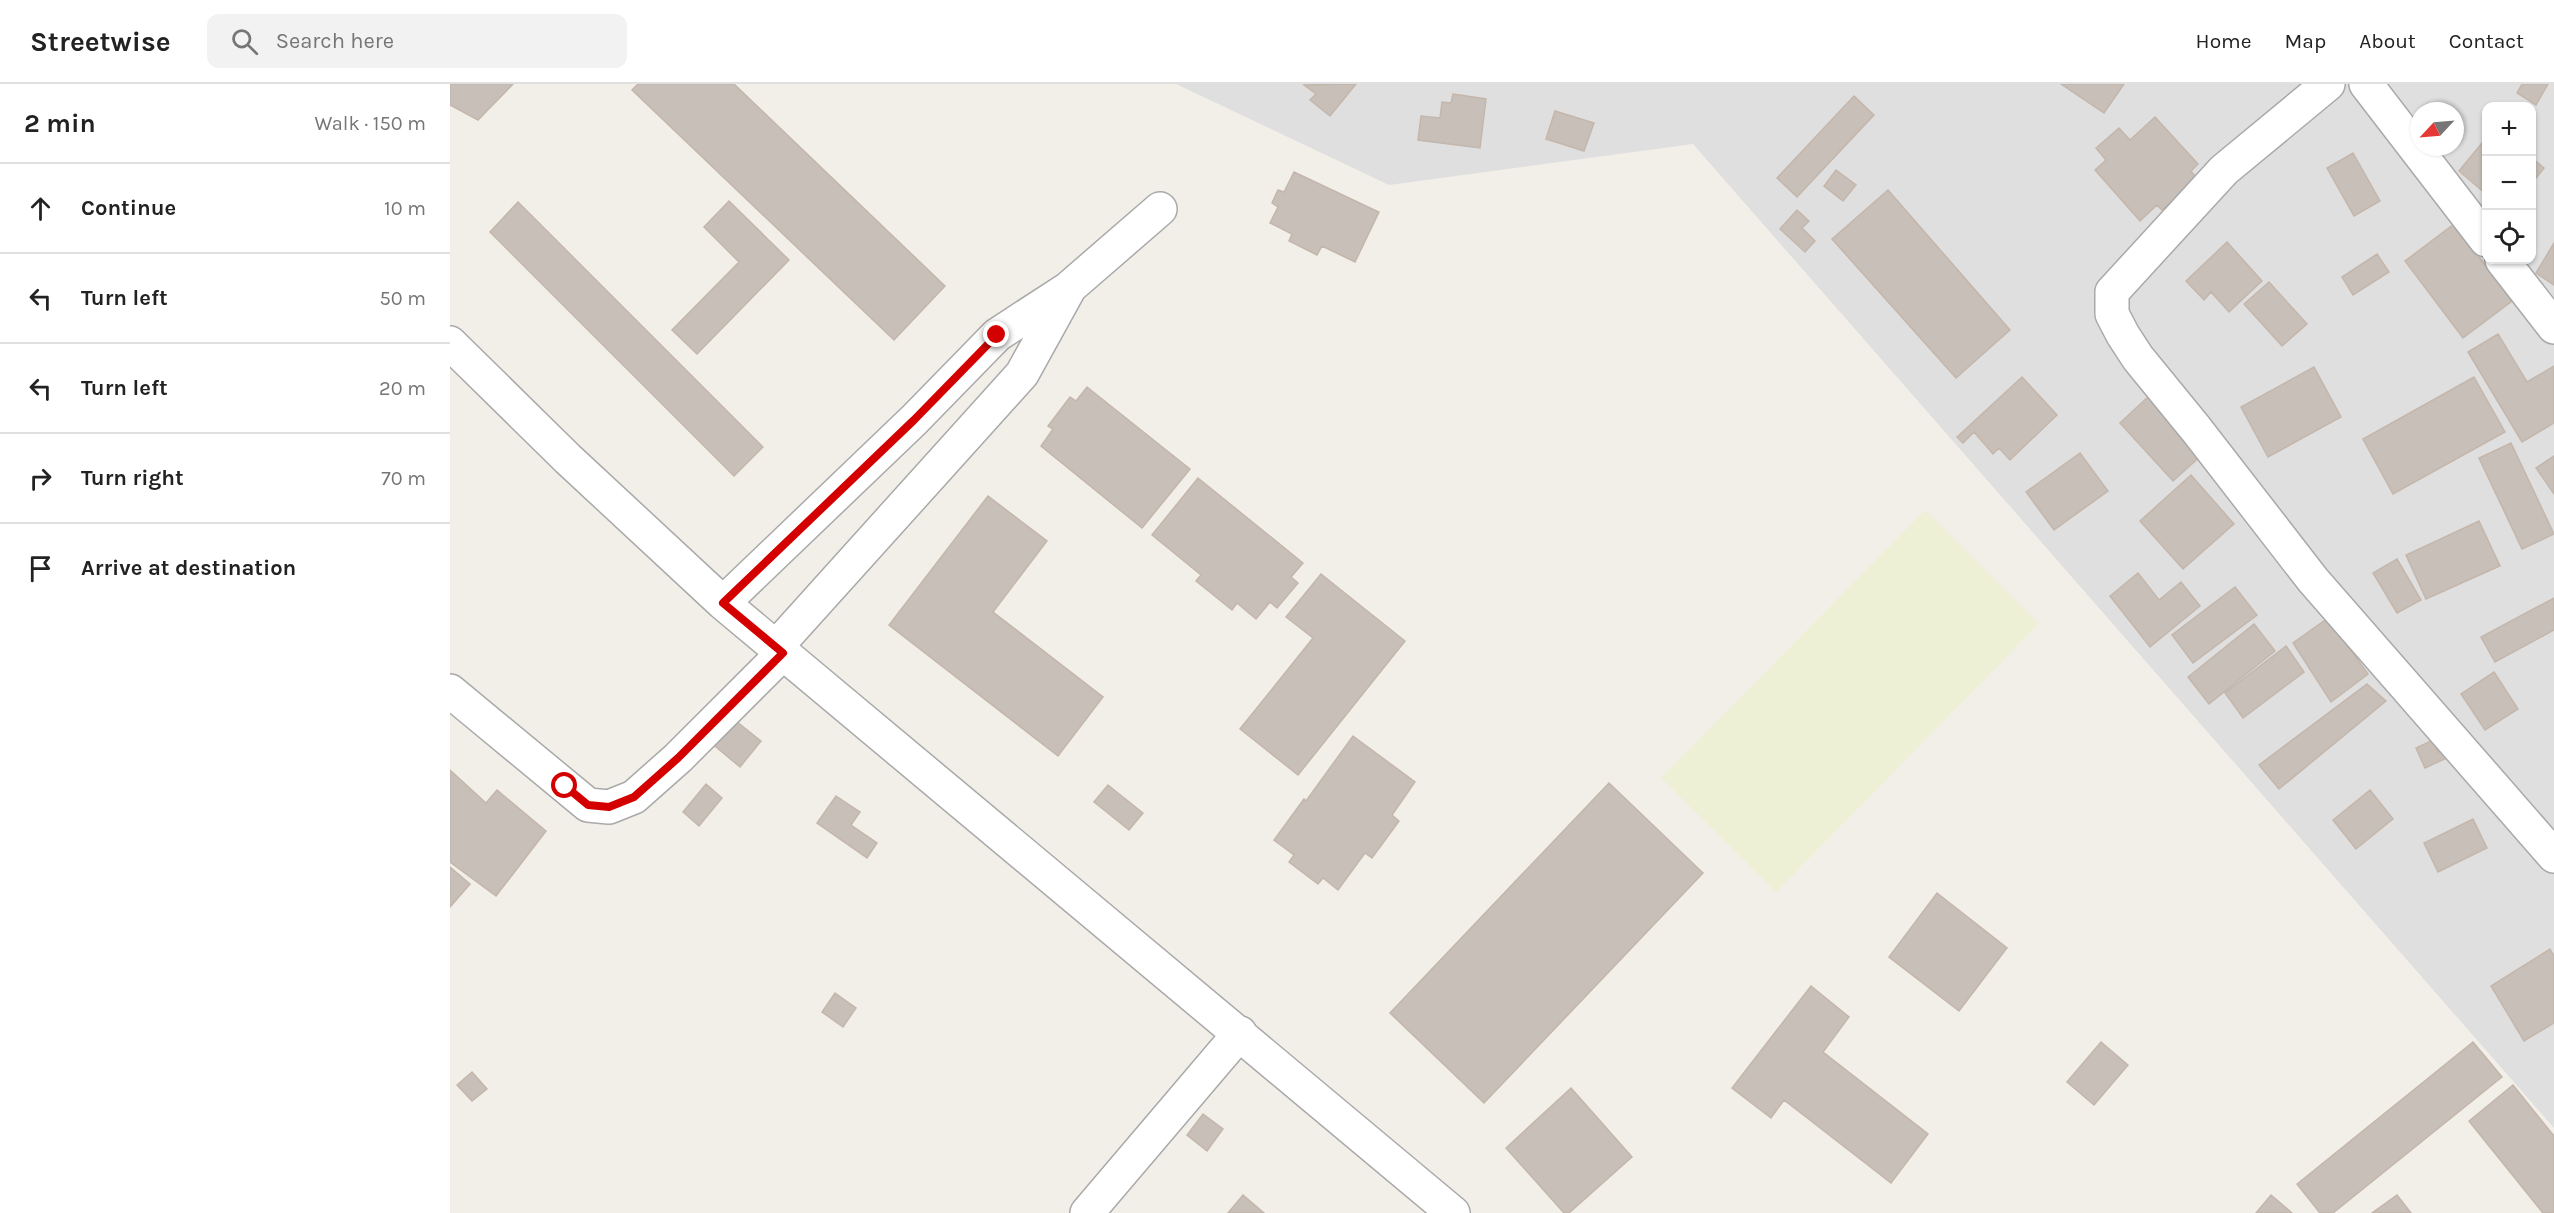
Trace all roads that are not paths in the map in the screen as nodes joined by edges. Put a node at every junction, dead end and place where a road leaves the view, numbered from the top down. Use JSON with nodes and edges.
{"nodes":[{"id":1,"x":2328,"y":84,"type":"edge"},
{"id":2,"x":2366,"y":84,"type":"edge"},
{"id":3,"x":1160,"y":209,"type":"dead end"},
{"id":4,"x":2482,"y":234,"type":"edge"},
{"id":5,"x":2505,"y":264,"type":"edge"},
{"id":6,"x":1070,"y":287,"type":"junction"},
{"id":7,"x":2554,"y":327,"type":"edge"},
{"id":8,"x":456,"y":360,"type":"edge"},
{"id":9,"x":723,"y":603,"type":"junction"},
{"id":10,"x":779,"y":650,"type":"junction"},
{"id":11,"x":450,"y":691,"type":"edge"},
{"id":12,"x":2554,"y":856,"type":"edge"},
{"id":13,"x":1240,"y":1033,"type":"junction"},
{"id":14,"x":1088,"y":1213,"type":"edge"},
{"id":15,"x":1453,"y":1213,"type":"edge"}],
"edges":[{"from":1,"to":12,"type":"street"},
{"from":2,"to":4,"type":"street"},
{"from":3,"to":6,"type":"street"},
{"from":5,"to":7,"type":"street"},
{"from":6,"to":9,"type":"street"},
{"from":6,"to":10,"type":"street"},
{"from":8,"to":9,"type":"street"},
{"from":9,"to":10,"type":"street"},
{"from":10,"to":11,"type":"street"},
{"from":10,"to":13,"type":"street"},
{"from":13,"to":14,"type":"street"},
{"from":13,"to":15,"type":"street"}]}
